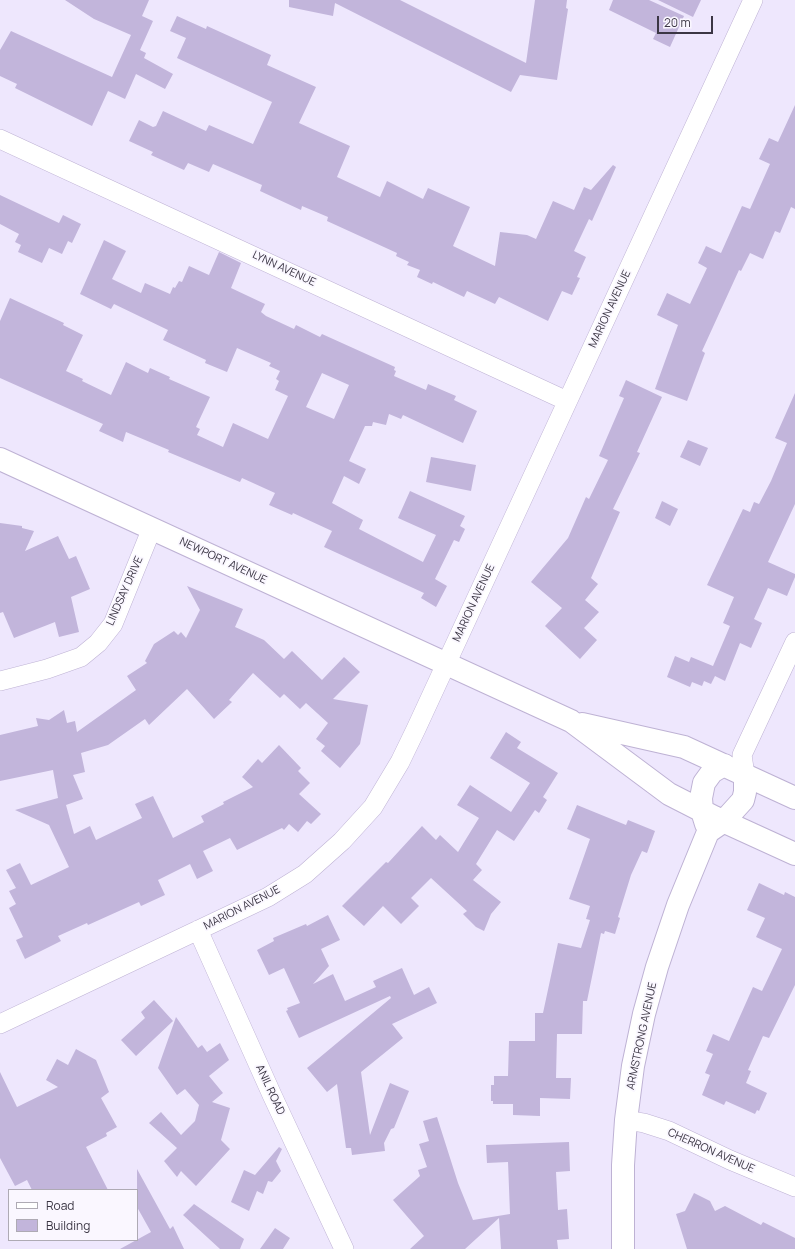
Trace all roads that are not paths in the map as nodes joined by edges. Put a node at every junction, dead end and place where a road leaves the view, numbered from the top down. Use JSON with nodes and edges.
{"nodes":[{"id":1,"x":752,"y":0,"type":"edge"},
{"id":2,"x":0,"y":139,"type":"edge"},
{"id":3,"x":567,"y":401,"type":"junction"},
{"id":4,"x":0,"y":459,"type":"edge"},
{"id":5,"x":152,"y":528,"type":"junction"},
{"id":6,"x":795,"y":642,"type":"edge"},
{"id":7,"x":446,"y":664,"type":"junction"},
{"id":8,"x":0,"y":681,"type":"edge"},
{"id":9,"x":571,"y":721,"type":"junction"},
{"id":10,"x":737,"y":765,"type":"junction"},
{"id":11,"x":795,"y":798,"type":"edge"},
{"id":12,"x":702,"y":811,"type":"junction"},
{"id":13,"x":716,"y":827,"type":"junction"},
{"id":14,"x":795,"y":854,"type":"edge"},
{"id":15,"x":198,"y":930,"type":"junction"},
{"id":16,"x":0,"y":1024,"type":"edge"},
{"id":17,"x":626,"y":1120,"type":"junction"},
{"id":18,"x":795,"y":1187,"type":"edge"},
{"id":19,"x":344,"y":1249,"type":"edge"},
{"id":20,"x":623,"y":1249,"type":"edge"}],
"edges":[{"from":1,"to":3,"type":"street","name":"MARION AVENUE"},
{"from":2,"to":3,"type":"street","name":"LYNN AVENUE"},
{"from":3,"to":7,"type":"street","name":"MARION AVENUE"},
{"from":4,"to":5,"type":"street","name":"NEWPORT AVENUE"},
{"from":5,"to":7,"type":"street","name":"NEWPORT AVENUE"},
{"from":5,"to":8,"type":"street","name":"LINDSAY DRIVE"},
{"from":6,"to":10,"type":"street"},
{"from":7,"to":9,"type":"street","name":"NEWPORT AVENUE"},
{"from":7,"to":15,"type":"street","name":"MARION AVENUE"},
{"from":9,"to":10,"type":"street"},
{"from":9,"to":12,"type":"street"},
{"from":10,"to":11,"type":"street"},
{"from":10,"to":12,"type":"street"},
{"from":10,"to":13,"type":"street","name":"ARMSTRONG AVENUE"},
{"from":12,"to":13,"type":"street"},
{"from":13,"to":14,"type":"street"},
{"from":13,"to":17,"type":"street","name":"ARMSTRONG AVENUE"},
{"from":15,"to":16,"type":"street","name":"MARION AVENUE"},
{"from":15,"to":19,"type":"street","name":"ANIL ROAD"},
{"from":17,"to":18,"type":"street","name":"CHERRON AVENUE"},
{"from":17,"to":20,"type":"street","name":"ARMSTRONG AVENUE"}]}
